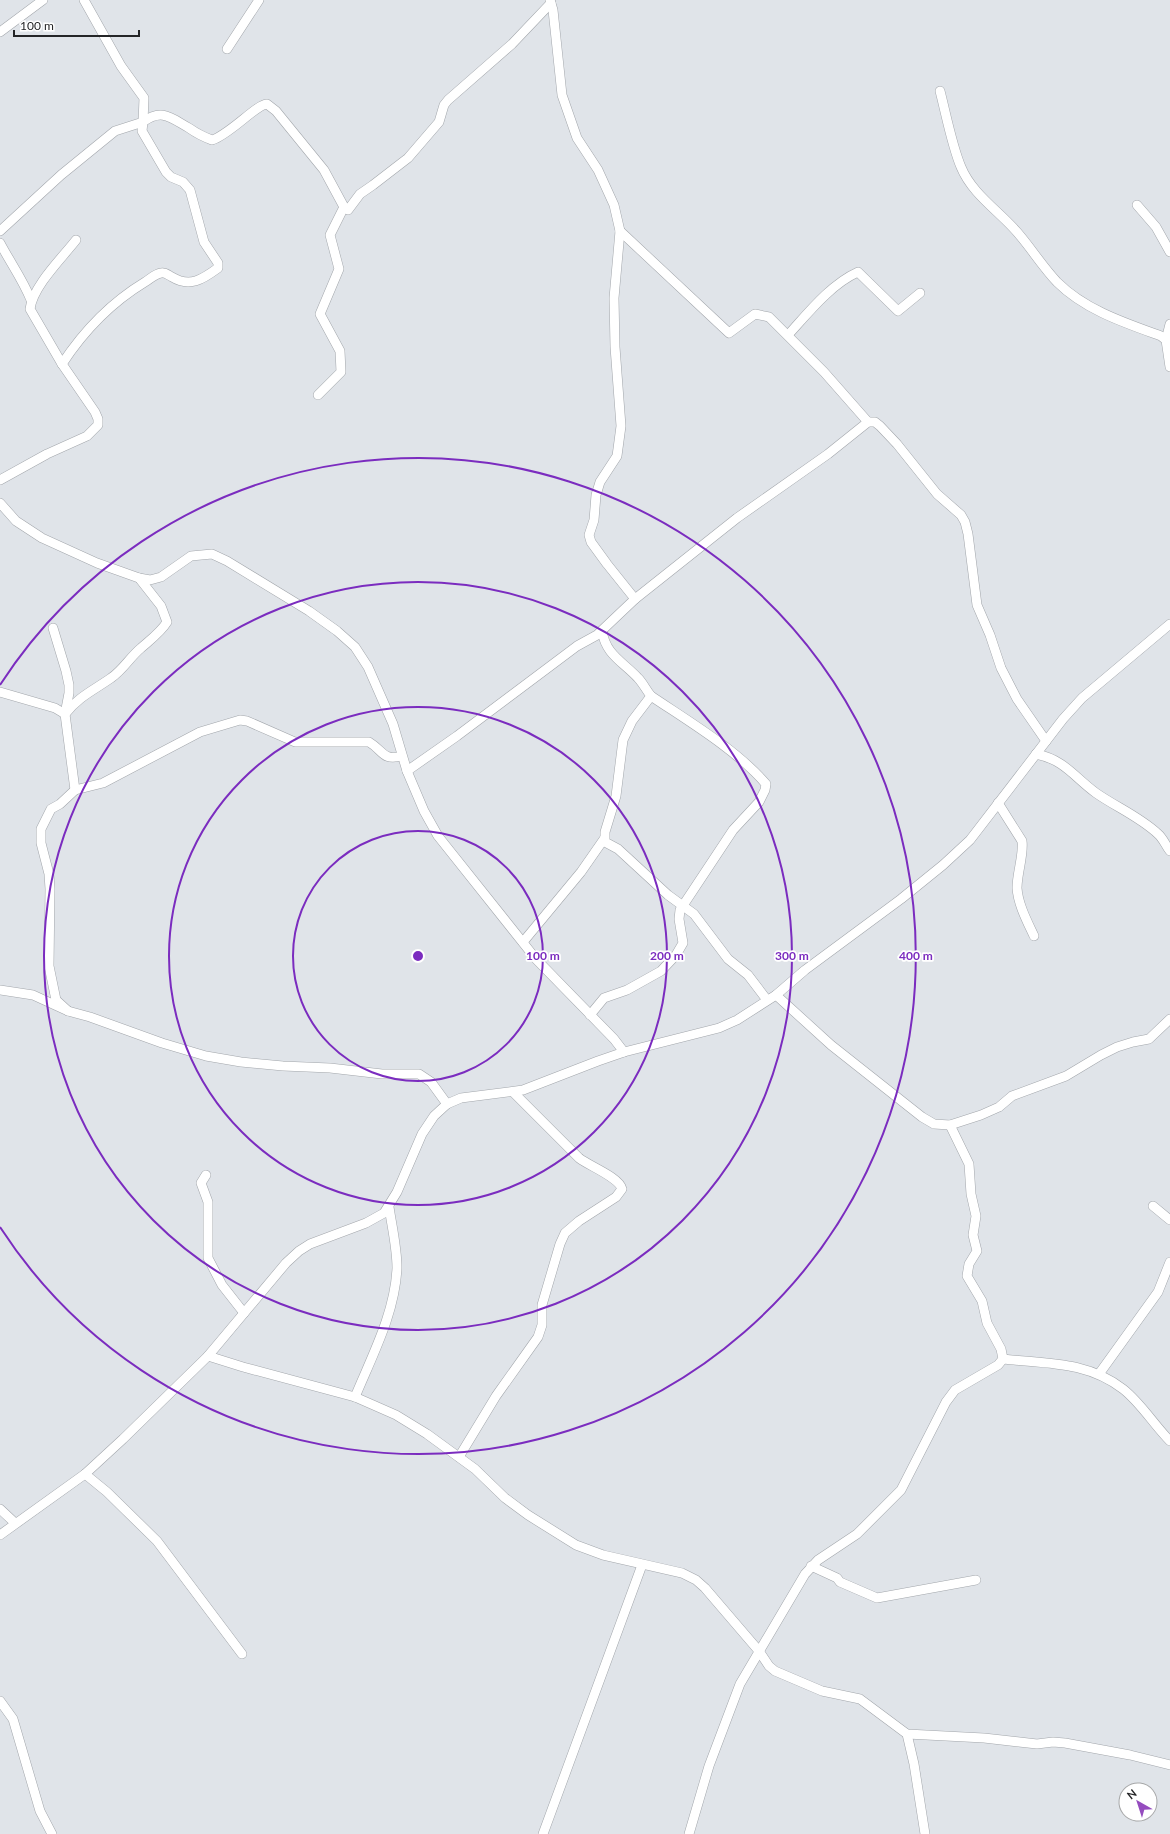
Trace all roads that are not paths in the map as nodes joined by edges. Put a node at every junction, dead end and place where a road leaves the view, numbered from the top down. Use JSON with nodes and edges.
{"nodes":[{"id":1,"x":43,"y":0,"type":"edge"},
{"id":2,"x":84,"y":0,"type":"edge"},
{"id":3,"x":259,"y":0,"type":"edge"},
{"id":4,"x":551,"y":2,"type":"edge"},
{"id":5,"x":0,"y":32,"type":"edge"},
{"id":6,"x":226,"y":49,"type":"dead end"},
{"id":7,"x":940,"y":91,"type":"dead end"},
{"id":8,"x":143,"y":122,"type":"junction"},
{"id":9,"x":1137,"y":205,"type":"dead end"},
{"id":10,"x":344,"y":207,"type":"junction"},
{"id":11,"x":0,"y":231,"type":"edge"},
{"id":12,"x":620,"y":231,"type":"junction"},
{"id":13,"x":76,"y":240,"type":"dead end"},
{"id":14,"x":0,"y":243,"type":"edge"},
{"id":15,"x":1170,"y":252,"type":"edge"},
{"id":16,"x":920,"y":293,"type":"dead end"},
{"id":17,"x":31,"y":300,"type":"junction"},
{"id":18,"x":1170,"y":324,"type":"edge"},
{"id":19,"x":788,"y":335,"type":"junction"},
{"id":20,"x":1166,"y":340,"type":"junction"},
{"id":21,"x":62,"y":364,"type":"junction"},
{"id":22,"x":1170,"y":366,"type":"edge"},
{"id":23,"x":318,"y":395,"type":"dead end"},
{"id":24,"x":868,"y":422,"type":"junction"},
{"id":25,"x":0,"y":480,"type":"edge"},
{"id":26,"x":0,"y":503,"type":"edge"},
{"id":27,"x":139,"y":578,"type":"junction"},
{"id":28,"x":635,"y":599,"type":"junction"},
{"id":29,"x":1170,"y":624,"type":"edge"},
{"id":30,"x":53,"y":628,"type":"dead end"},
{"id":31,"x":602,"y":631,"type":"junction"},
{"id":32,"x":0,"y":692,"type":"edge"},
{"id":33,"x":651,"y":696,"type":"junction"},
{"id":34,"x":65,"y":714,"type":"junction"},
{"id":35,"x":1046,"y":741,"type":"junction"},
{"id":36,"x":1036,"y":754,"type":"junction"},
{"id":37,"x":402,"y":756,"type":"junction"},
{"id":38,"x":407,"y":770,"type":"junction"},
{"id":39,"x":75,"y":790,"type":"junction"},
{"id":40,"x":998,"y":803,"type":"junction"},
{"id":41,"x":604,"y":839,"type":"junction"},
{"id":42,"x":1170,"y":851,"type":"edge"},
{"id":43,"x":684,"y":906,"type":"junction"},
{"id":44,"x":1034,"y":936,"type":"dead end"},
{"id":45,"x":523,"y":942,"type":"junction"},
{"id":46,"x":0,"y":990,"type":"edge"},
{"id":47,"x":772,"y":998,"type":"junction"},
{"id":48,"x":68,"y":1011,"type":"junction"},
{"id":49,"x":590,"y":1015,"type":"junction"},
{"id":50,"x":1170,"y":1019,"type":"edge"},
{"id":51,"x":624,"y":1052,"type":"junction"},
{"id":52,"x":513,"y":1092,"type":"junction"},
{"id":53,"x":447,"y":1104,"type":"junction"},
{"id":54,"x":950,"y":1125,"type":"junction"},
{"id":55,"x":206,"y":1175,"type":"dead end"},
{"id":56,"x":1153,"y":1206,"type":"dead end"},
{"id":57,"x":389,"y":1207,"type":"junction"},
{"id":58,"x":1170,"y":1220,"type":"edge"},
{"id":59,"x":1170,"y":1262,"type":"edge"},
{"id":60,"x":244,"y":1313,"type":"junction"},
{"id":61,"x":208,"y":1356,"type":"junction"},
{"id":62,"x":1003,"y":1359,"type":"junction"},
{"id":63,"x":1099,"y":1374,"type":"junction"},
{"id":64,"x":355,"y":1397,"type":"junction"},
{"id":65,"x":1170,"y":1441,"type":"edge"},
{"id":66,"x":459,"y":1457,"type":"junction"},
{"id":67,"x":85,"y":1474,"type":"junction"},
{"id":68,"x":0,"y":1509,"type":"edge"},
{"id":69,"x":15,"y":1523,"type":"junction"},
{"id":70,"x":0,"y":1535,"type":"edge"},
{"id":71,"x":642,"y":1565,"type":"junction"},
{"id":72,"x":811,"y":1566,"type":"junction"},
{"id":73,"x":976,"y":1580,"type":"dead end"},
{"id":74,"x":760,"y":1651,"type":"junction"},
{"id":75,"x":242,"y":1654,"type":"dead end"},
{"id":76,"x":0,"y":1701,"type":"edge"},
{"id":77,"x":907,"y":1734,"type":"junction"},
{"id":78,"x":1170,"y":1765,"type":"edge"},
{"id":79,"x":52,"y":1834,"type":"edge"},
{"id":80,"x":543,"y":1834,"type":"edge"},
{"id":81,"x":689,"y":1834,"type":"edge"},
{"id":82,"x":925,"y":1834,"type":"edge"}],
"edges":[{"from":1,"to":5,"type":"street"},
{"from":2,"to":8,"type":"street"},
{"from":3,"to":6,"type":"street"},
{"from":4,"to":10,"type":"street"},
{"from":4,"to":12,"type":"street"},
{"from":7,"to":20,"type":"street"},
{"from":8,"to":10,"type":"street"},
{"from":8,"to":11,"type":"street"},
{"from":8,"to":21,"type":"street"},
{"from":9,"to":15,"type":"street"},
{"from":10,"to":23,"type":"street"},
{"from":12,"to":19,"type":"street"},
{"from":12,"to":28,"type":"street"},
{"from":13,"to":17,"type":"street"},
{"from":14,"to":17,"type":"street"},
{"from":16,"to":19,"type":"street"},
{"from":17,"to":21,"type":"street"},
{"from":18,"to":20,"type":"street"},
{"from":19,"to":24,"type":"street"},
{"from":20,"to":22,"type":"street"},
{"from":21,"to":25,"type":"street"},
{"from":24,"to":28,"type":"street"},
{"from":24,"to":35,"type":"street"},
{"from":26,"to":27,"type":"street"},
{"from":27,"to":34,"type":"street"},
{"from":27,"to":37,"type":"street"},
{"from":28,"to":31,"type":"street"},
{"from":29,"to":35,"type":"street"},
{"from":30,"to":34,"type":"street"},
{"from":31,"to":33,"type":"street"},
{"from":31,"to":38,"type":"street"},
{"from":32,"to":34,"type":"street"},
{"from":33,"to":41,"type":"street"},
{"from":33,"to":43,"type":"street"},
{"from":34,"to":39,"type":"street"},
{"from":35,"to":36,"type":"street"},
{"from":36,"to":40,"type":"street"},
{"from":36,"to":42,"type":"street"},
{"from":37,"to":38,"type":"street"},
{"from":37,"to":39,"type":"street"},
{"from":38,"to":45,"type":"street"},
{"from":39,"to":48,"type":"street"},
{"from":40,"to":44,"type":"street"},
{"from":40,"to":47,"type":"street"},
{"from":41,"to":43,"type":"street"},
{"from":41,"to":45,"type":"street"},
{"from":43,"to":47,"type":"street"},
{"from":43,"to":49,"type":"street"},
{"from":45,"to":49,"type":"street"},
{"from":46,"to":48,"type":"street"},
{"from":47,"to":51,"type":"street"},
{"from":47,"to":54,"type":"street"},
{"from":48,"to":53,"type":"street"},
{"from":49,"to":51,"type":"street"},
{"from":50,"to":54,"type":"street"},
{"from":51,"to":52,"type":"street"},
{"from":52,"to":53,"type":"street"},
{"from":52,"to":66,"type":"street"},
{"from":53,"to":57,"type":"street"},
{"from":54,"to":62,"type":"street"},
{"from":55,"to":60,"type":"street"},
{"from":56,"to":58,"type":"street"},
{"from":57,"to":60,"type":"street"},
{"from":57,"to":64,"type":"street"},
{"from":59,"to":63,"type":"street"},
{"from":60,"to":61,"type":"street"},
{"from":61,"to":64,"type":"street"},
{"from":61,"to":67,"type":"street"},
{"from":62,"to":63,"type":"street"},
{"from":62,"to":72,"type":"street"},
{"from":63,"to":65,"type":"street"},
{"from":64,"to":66,"type":"street"},
{"from":66,"to":71,"type":"street"},
{"from":67,"to":69,"type":"street"},
{"from":67,"to":75,"type":"street"},
{"from":68,"to":69,"type":"street"},
{"from":69,"to":70,"type":"street"},
{"from":71,"to":74,"type":"street"},
{"from":71,"to":80,"type":"street"},
{"from":72,"to":73,"type":"street"},
{"from":72,"to":74,"type":"street"},
{"from":74,"to":77,"type":"street"},
{"from":74,"to":81,"type":"street"},
{"from":76,"to":79,"type":"street"},
{"from":77,"to":78,"type":"street"},
{"from":77,"to":82,"type":"street"}]}
